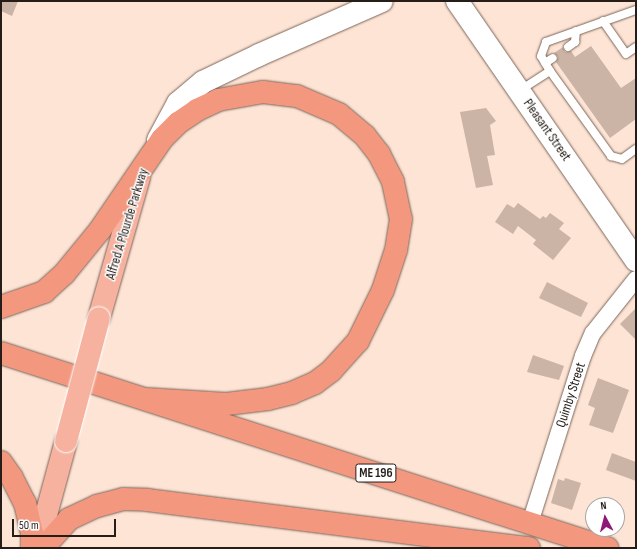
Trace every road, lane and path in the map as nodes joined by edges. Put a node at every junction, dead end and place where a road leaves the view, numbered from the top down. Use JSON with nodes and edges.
{"nodes":[{"id":1,"x":382,"y":1,"type":"edge"},
{"id":2,"x":457,"y":1,"type":"edge"},
{"id":3,"x":636,"y":10,"type":"edge"},
{"id":4,"x":603,"y":22,"type":"junction"},
{"id":5,"x":576,"y":31,"type":"junction"},
{"id":6,"x":568,"y":47,"type":"dead end"},
{"id":7,"x":636,"y":47,"type":"edge"},
{"id":8,"x":553,"y":58,"type":"dead end"},
{"id":9,"x":545,"y":63,"type":"junction"},
{"id":10,"x":550,"y":71,"type":"junction"},
{"id":11,"x":519,"y":91,"type":"junction"},
{"id":12,"x":636,"y":149,"type":"edge"},
{"id":13,"x":149,"y":157,"type":"junction"},
{"id":14,"x":636,"y":260,"type":"edge"},
{"id":15,"x":636,"y":279,"type":"edge"},
{"id":16,"x":1,"y":307,"type":"edge"},
{"id":17,"x":1,"y":353,"type":"edge"},
{"id":18,"x":145,"y":398,"type":"junction"},
{"id":19,"x":1,"y":462,"type":"edge"},
{"id":20,"x":530,"y":523,"type":"junction"},
{"id":21,"x":32,"y":548,"type":"edge"},
{"id":22,"x":36,"y":548,"type":"edge"},
{"id":23,"x":43,"y":548,"type":"edge"},
{"id":24,"x":529,"y":548,"type":"edge"},
{"id":25,"x":607,"y":548,"type":"edge"}],
"edges":[{"from":1,"to":13,"type":"main road","name":"Alfred A Plourde Parkway"},
{"from":2,"to":11,"type":"main road","name":"Pleasant Street"},
{"from":3,"to":4,"type":"lane"},
{"from":4,"to":5,"type":"lane"},
{"from":4,"to":7,"type":"lane"},
{"from":5,"to":6,"type":"lane"},
{"from":5,"to":9,"type":"lane"},
{"from":8,"to":9,"type":"lane"},
{"from":9,"to":10,"type":"lane"},
{"from":10,"to":11,"type":"lane"},
{"from":10,"to":12,"type":"lane"},
{"from":11,"to":14,"type":"main road","name":"Pleasant Street"},
{"from":13,"to":16,"type":"highway"},
{"from":13,"to":18,"type":"highway"},
{"from":13,"to":22,"type":"main road","name":"Alfred A Plourde Parkway","bridge":true},
{"from":15,"to":20,"type":"street","name":"Quimby Street"},
{"from":17,"to":18,"type":"highway","number":"ME 196"},
{"from":18,"to":20,"type":"highway","number":"ME 196"},
{"from":19,"to":21,"type":"highway"},
{"from":20,"to":25,"type":"highway","number":"ME 196"},
{"from":23,"to":24,"type":"highway"}]}
